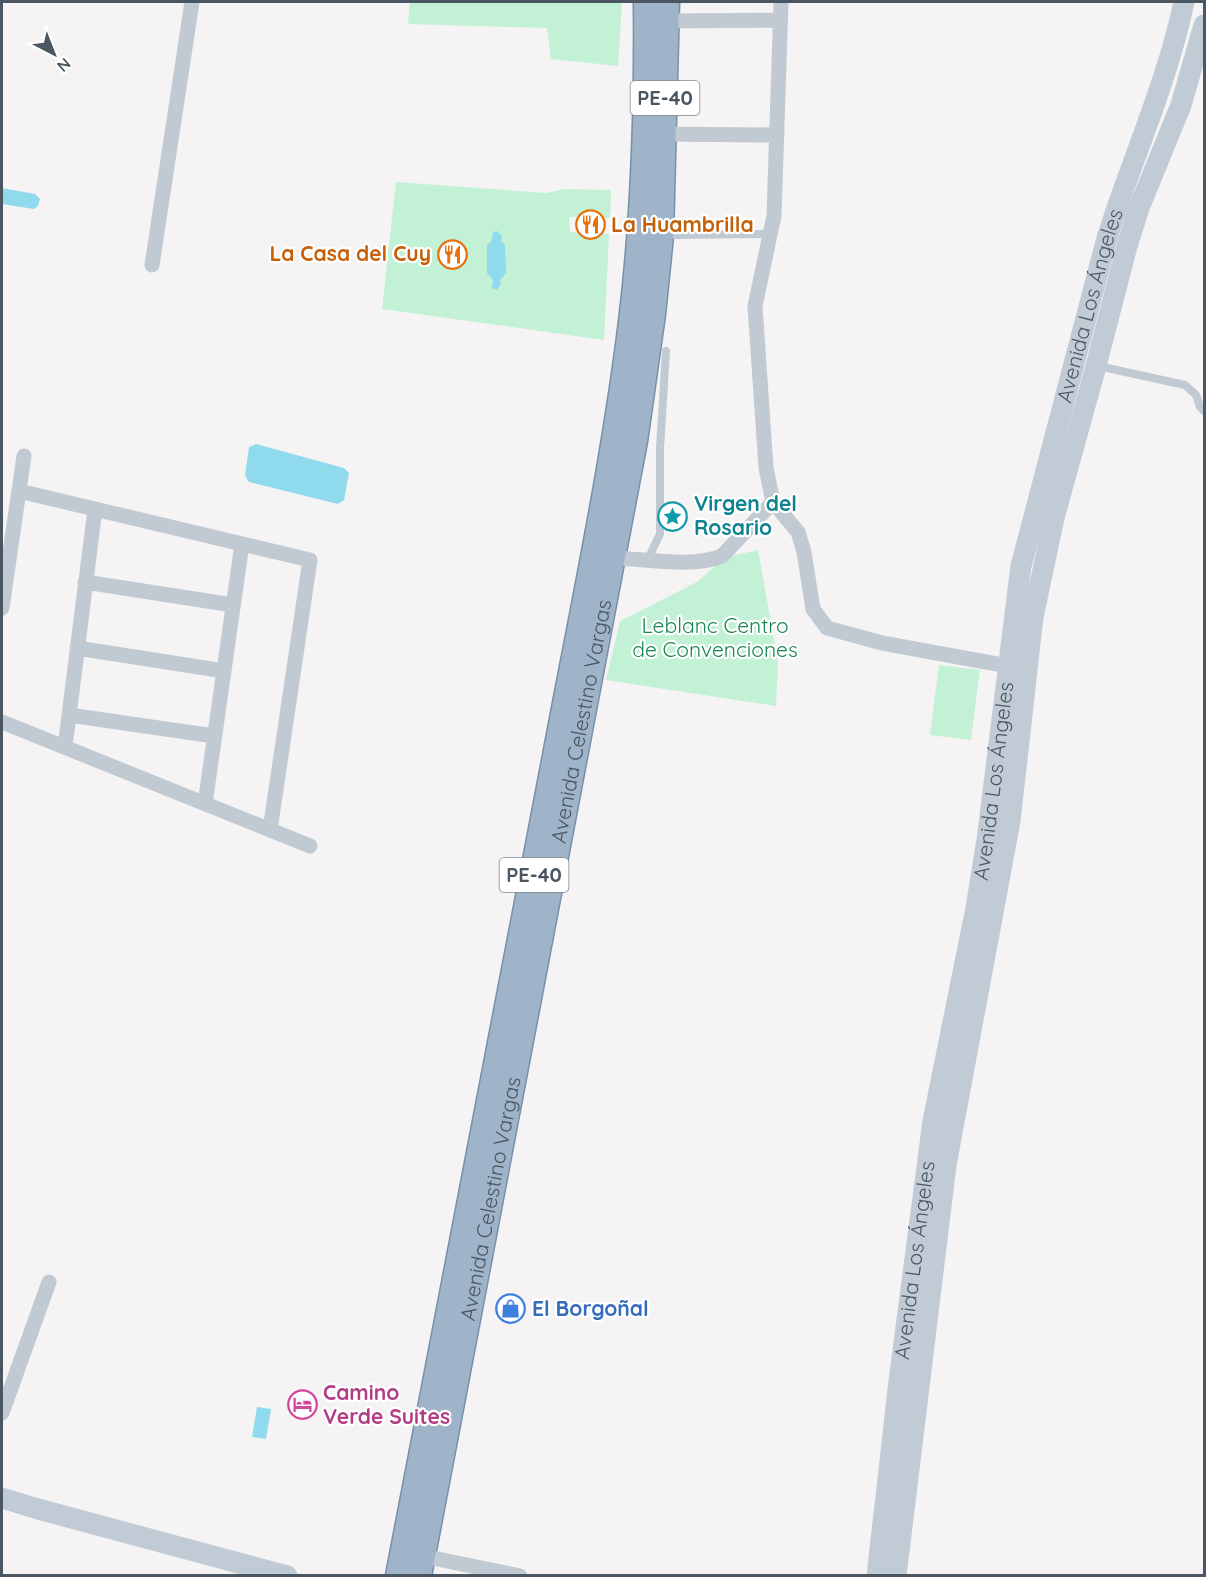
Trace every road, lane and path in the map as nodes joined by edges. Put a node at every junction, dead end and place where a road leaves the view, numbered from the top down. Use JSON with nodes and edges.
{"nodes":[{"id":1,"x":192,"y":2,"type":"edge"},
{"id":2,"x":781,"y":2,"type":"edge"},
{"id":3,"x":1184,"y":2,"type":"edge"},
{"id":4,"x":656,"y":12,"type":"edge"},
{"id":5,"x":780,"y":20,"type":"junction"},
{"id":6,"x":1204,"y":25,"type":"edge"},
{"id":7,"x":654,"y":134,"type":"junction"},
{"id":8,"x":777,"y":135,"type":"junction"},
{"id":9,"x":769,"y":234,"type":"junction"},
{"id":10,"x":675,"y":235,"type":"dead end"},
{"id":11,"x":152,"y":265,"type":"dead end"},
{"id":12,"x":666,"y":351,"type":"dead end"},
{"id":13,"x":1096,"y":366,"type":"junction"},
{"id":14,"x":1204,"y":411,"type":"edge"},
{"id":15,"x":24,"y":456,"type":"dead end"},
{"id":16,"x":19,"y":491,"type":"junction"},
{"id":17,"x":773,"y":502,"type":"junction"},
{"id":18,"x":95,"y":509,"type":"junction"},
{"id":19,"x":242,"y":544,"type":"junction"},
{"id":20,"x":614,"y":558,"type":"junction"},
{"id":21,"x":648,"y":559,"type":"junction"},
{"id":22,"x":86,"y":582,"type":"junction"},
{"id":23,"x":595,"y":600,"type":"junction"},
{"id":24,"x":233,"y":605,"type":"junction"},
{"id":25,"x":2,"y":609,"type":"edge"},
{"id":26,"x":77,"y":648,"type":"junction"},
{"id":27,"x":1008,"y":666,"type":"junction"},
{"id":28,"x":224,"y":672,"type":"junction"},
{"id":29,"x":69,"y":715,"type":"junction"},
{"id":30,"x":2,"y":722,"type":"edge"},
{"id":31,"x":214,"y":736,"type":"junction"},
{"id":32,"x":65,"y":747,"type":"junction"},
{"id":33,"x":205,"y":804,"type":"junction"},
{"id":34,"x":270,"y":830,"type":"junction"},
{"id":35,"x":310,"y":846,"type":"dead end"},
{"id":36,"x":49,"y":1282,"type":"dead end"},
{"id":37,"x":2,"y":1413,"type":"edge"},
{"id":38,"x":2,"y":1498,"type":"edge"},
{"id":39,"x":420,"y":1516,"type":"junction"},
{"id":40,"x":421,"y":1565,"type":"edge"},
{"id":41,"x":287,"y":1575,"type":"edge"},
{"id":42,"x":398,"y":1575,"type":"edge"},
{"id":43,"x":520,"y":1575,"type":"edge"},
{"id":44,"x":877,"y":1575,"type":"edge"},
{"id":45,"x":896,"y":1575,"type":"edge"}],
"edges":[{"from":1,"to":11,"type":"street"},
{"from":2,"to":5,"type":"street"},
{"from":3,"to":27,"type":"main road","name":"Avenida Los Ángeles"},
{"from":4,"to":5,"type":"street"},
{"from":4,"to":7,"type":"highway","name":"Avenida Celestino Vargas","number":"PE-40"},
{"from":5,"to":8,"type":"street"},
{"from":6,"to":13,"type":"main road","name":"Avenida Los Ángeles"},
{"from":7,"to":8,"type":"street"},
{"from":7,"to":20,"type":"highway","name":"Avenida Celestino Vargas","number":"PE-40"},
{"from":7,"to":23,"type":"highway","name":"Avenida Celestino Vargas","number":"PE-40"},
{"from":8,"to":9,"type":"street"},
{"from":9,"to":10,"type":"lane"},
{"from":9,"to":17,"type":"street"},
{"from":12,"to":21,"type":"lane"},
{"from":13,"to":14,"type":"lane"},
{"from":13,"to":45,"type":"main road","name":"Avenida Los Ángeles"},
{"from":15,"to":16,"type":"street"},
{"from":16,"to":18,"type":"street"},
{"from":16,"to":25,"type":"street"},
{"from":17,"to":21,"type":"street"},
{"from":17,"to":27,"type":"street"},
{"from":18,"to":19,"type":"street"},
{"from":18,"to":22,"type":"street"},
{"from":19,"to":24,"type":"street"},
{"from":19,"to":34,"type":"street"},
{"from":20,"to":21,"type":"street"},
{"from":20,"to":23,"type":"highway","name":"Avenida Celestino Vargas","number":"PE-40"},
{"from":22,"to":24,"type":"street"},
{"from":22,"to":26,"type":"street"},
{"from":23,"to":39,"type":"highway","name":"Avenida Celestino Vargas","number":"PE-40"},
{"from":24,"to":28,"type":"street"},
{"from":26,"to":28,"type":"street"},
{"from":26,"to":29,"type":"street"},
{"from":27,"to":44,"type":"main road","name":"Avenida Los Ángeles"},
{"from":28,"to":31,"type":"street"},
{"from":29,"to":31,"type":"street"},
{"from":29,"to":32,"type":"street"},
{"from":30,"to":32,"type":"street"},
{"from":31,"to":33,"type":"street"},
{"from":32,"to":33,"type":"street"},
{"from":33,"to":34,"type":"street"},
{"from":34,"to":35,"type":"street"},
{"from":36,"to":37,"type":"street"},
{"from":38,"to":41,"type":"main road"},
{"from":39,"to":40,"type":"highway","name":"Avenida Celestino Vargas","number":"PE-40"},
{"from":39,"to":42,"type":"highway","name":"Avenida Celestino Vargas","number":"PE-40"},
{"from":40,"to":43,"type":"street"}]}
